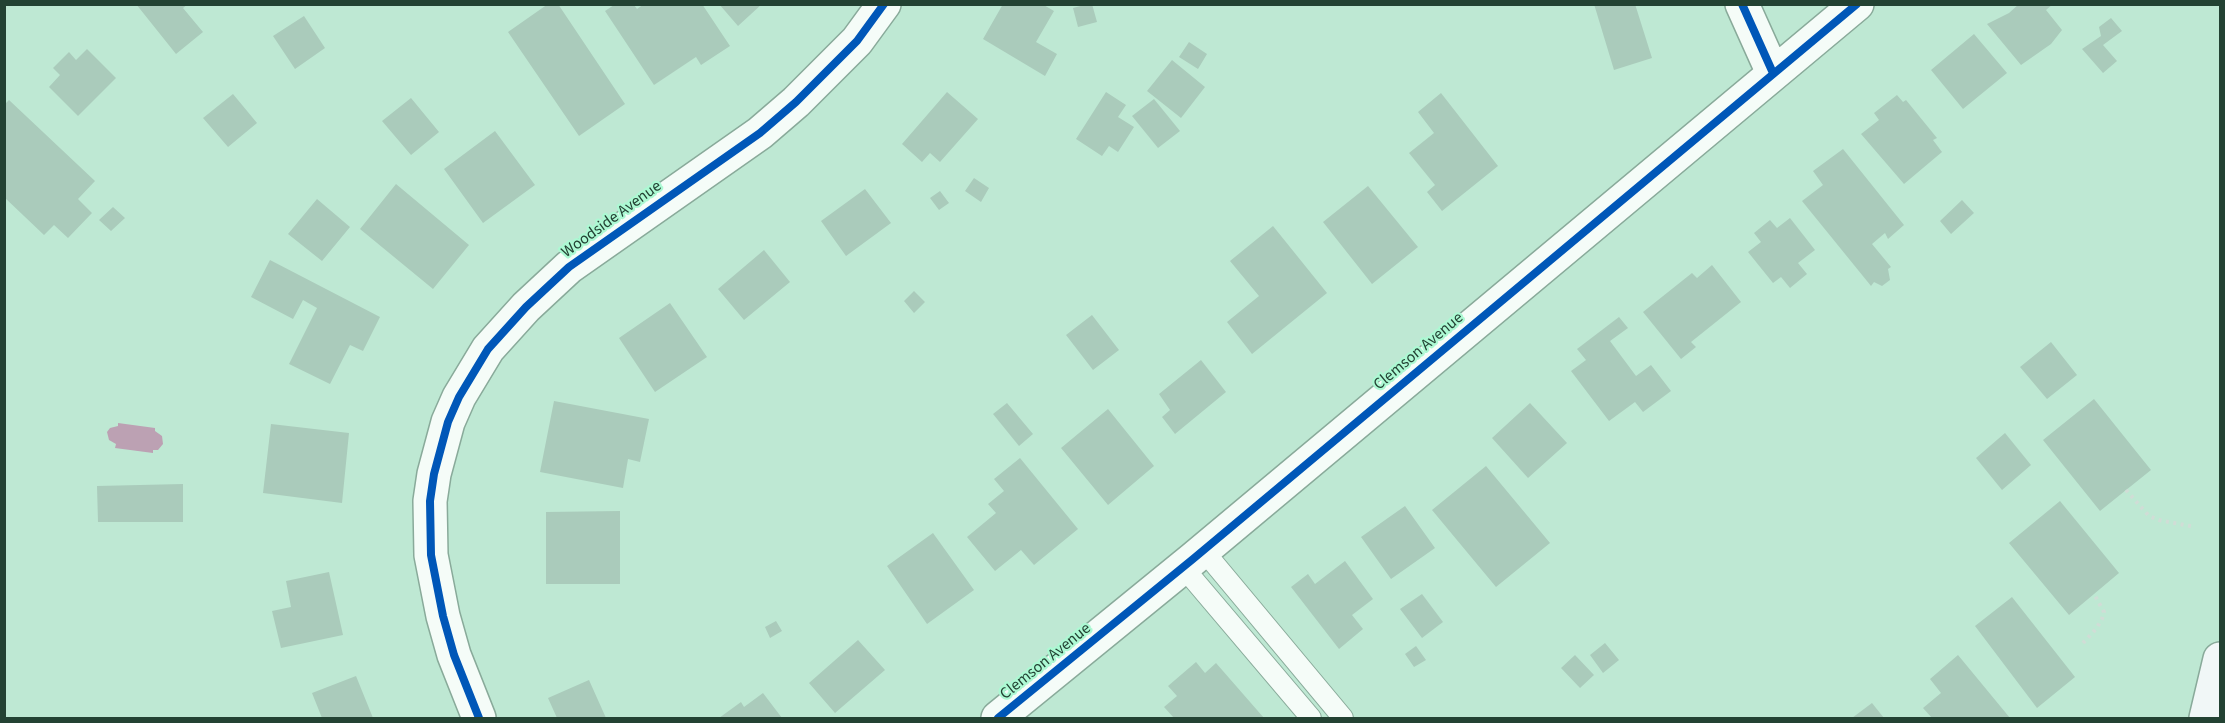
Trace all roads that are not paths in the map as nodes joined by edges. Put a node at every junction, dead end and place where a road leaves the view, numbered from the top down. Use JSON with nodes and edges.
{"nodes":[{"id":1,"x":884,"y":4,"type":"edge"},
{"id":2,"x":1742,"y":4,"type":"edge"},
{"id":3,"x":1857,"y":4,"type":"edge"},
{"id":4,"x":1773,"y":73,"type":"junction"},
{"id":5,"x":1193,"y":559,"type":"junction"},
{"id":6,"x":2220,"y":659,"type":"edge"},
{"id":7,"x":479,"y":718,"type":"edge"},
{"id":8,"x":998,"y":718,"type":"edge"},
{"id":9,"x":1311,"y":718,"type":"edge"},
{"id":10,"x":1343,"y":718,"type":"edge"},
{"id":11,"x":2206,"y":718,"type":"edge"}],
"edges":[{"from":1,"to":7,"type":"street","name":"Woodside Avenue"},
{"from":2,"to":4,"type":"street"},
{"from":3,"to":4,"type":"street","name":"Clemson Avenue"},
{"from":4,"to":5,"type":"street","name":"Clemson Avenue"},
{"from":5,"to":8,"type":"street","name":"Clemson Avenue"},
{"from":5,"to":9,"type":"lane"},
{"from":5,"to":10,"type":"lane"},
{"from":6,"to":11,"type":"street"}]}
